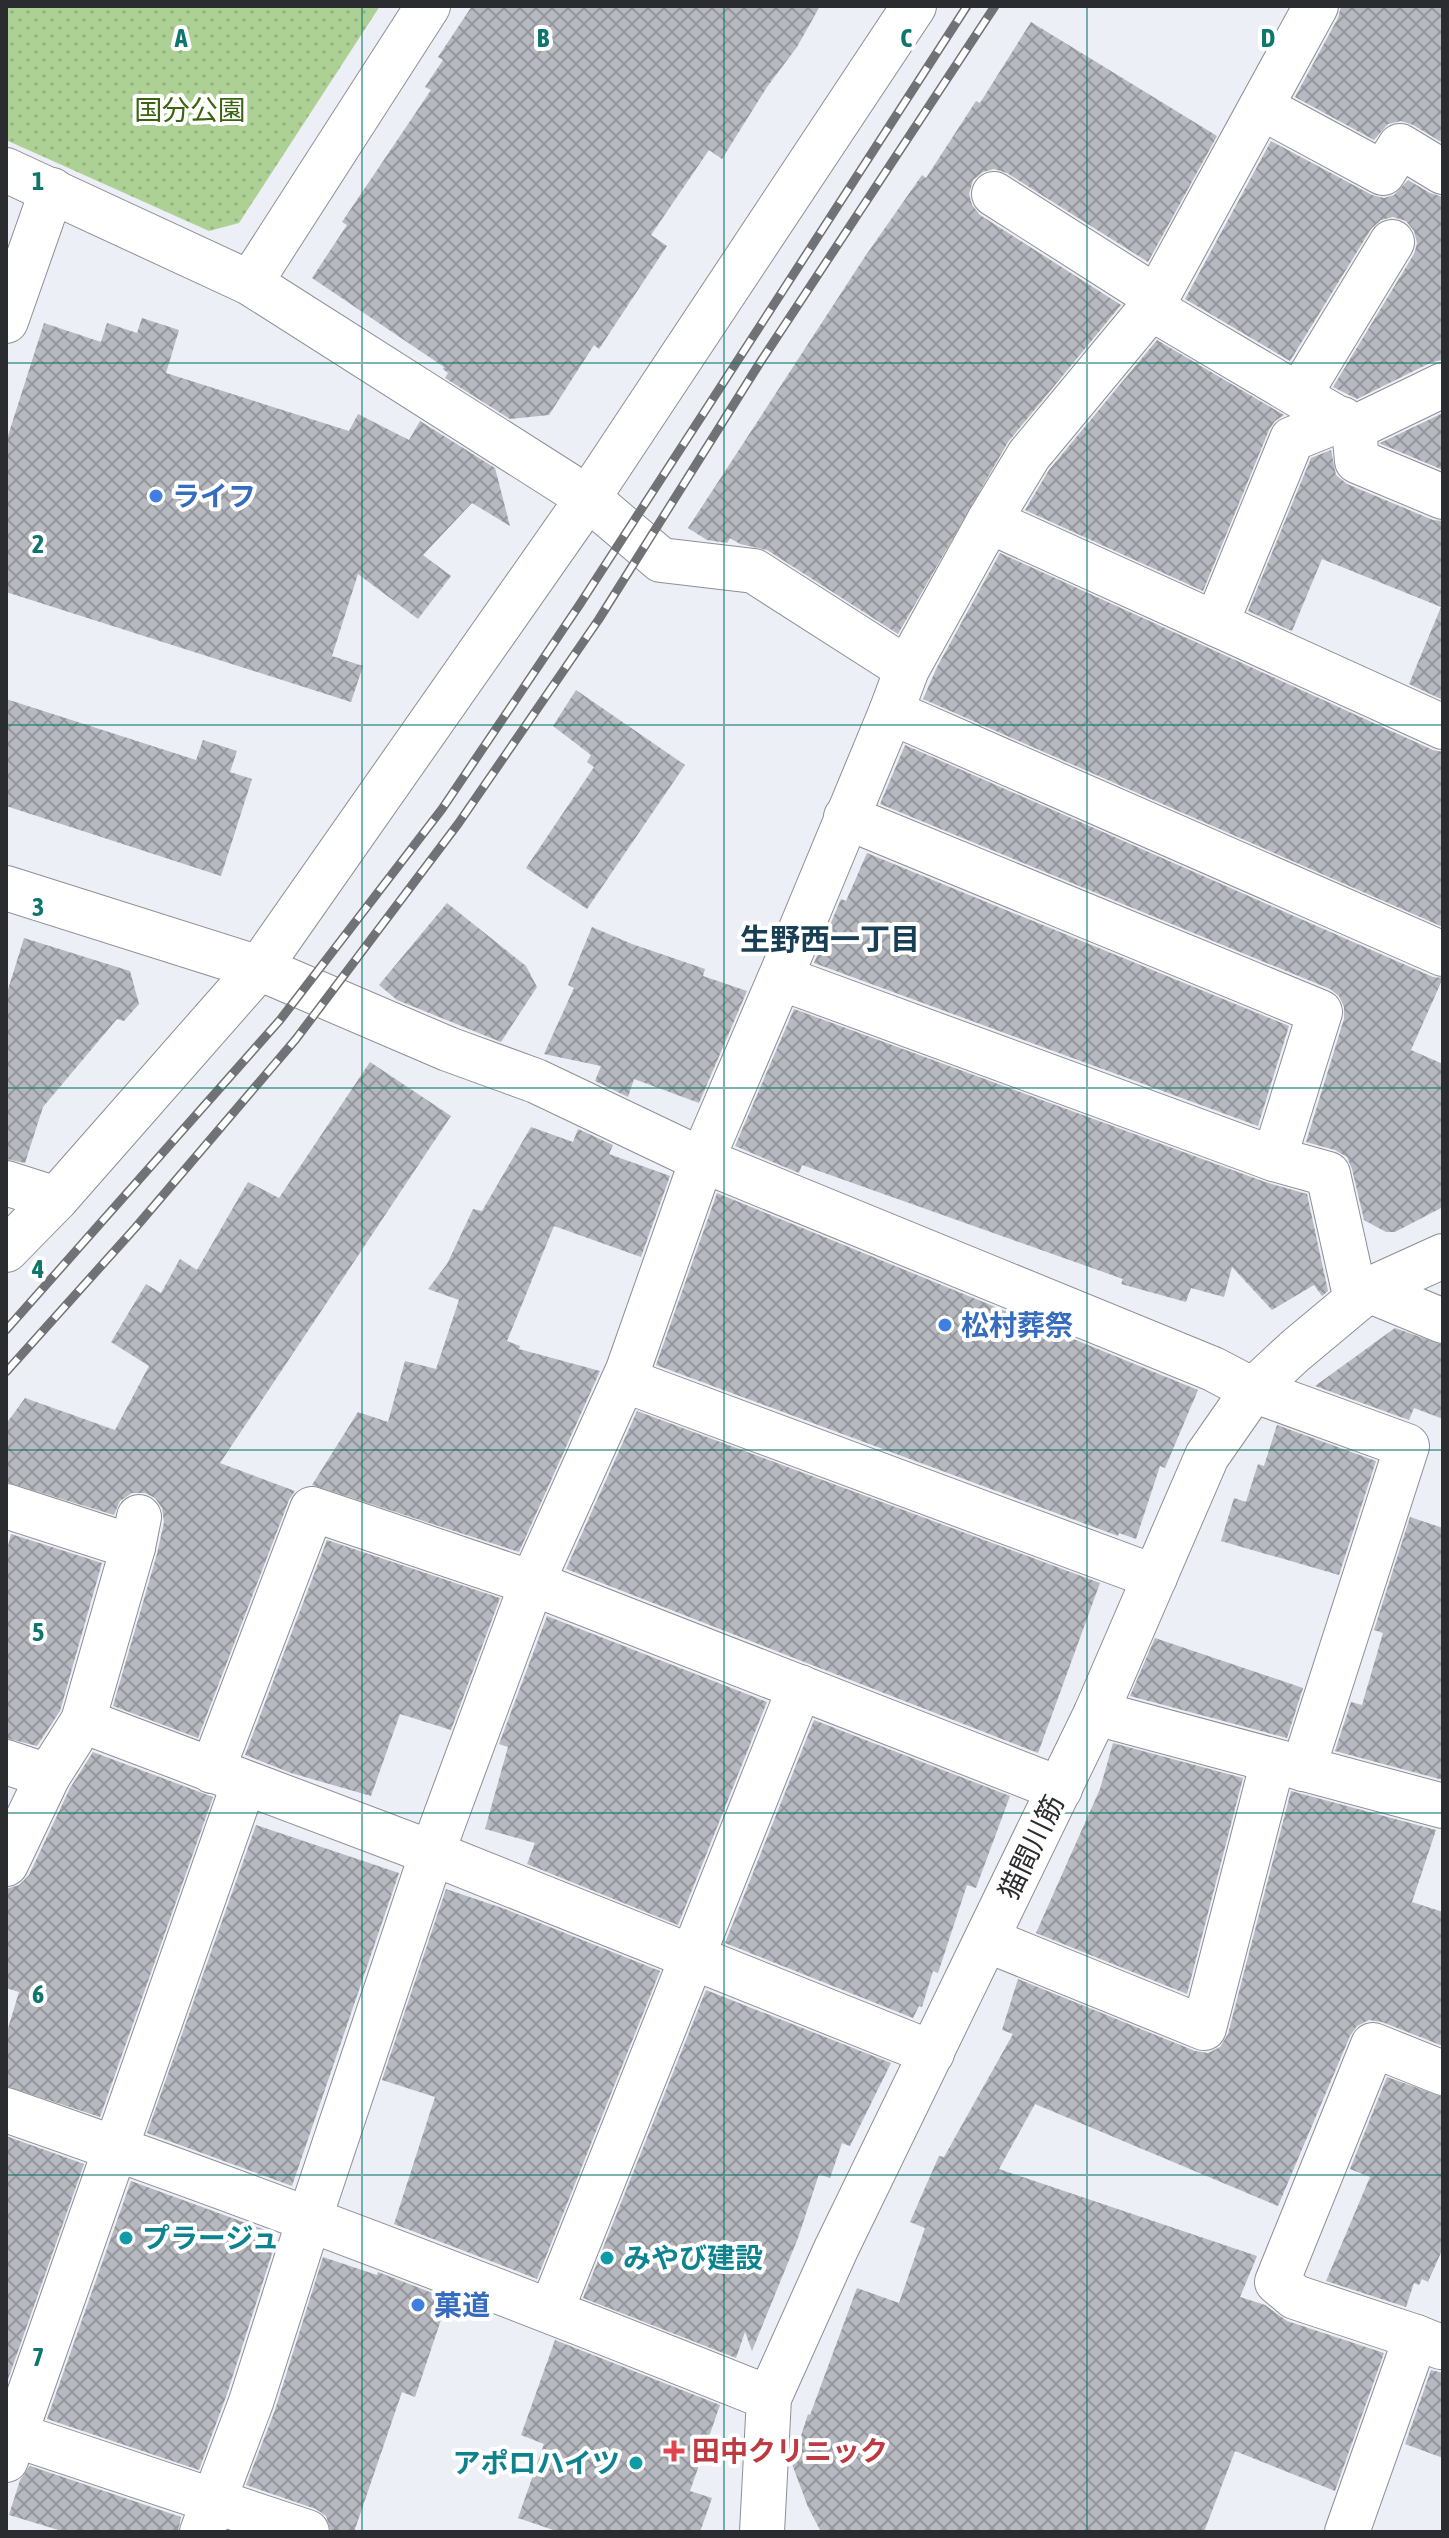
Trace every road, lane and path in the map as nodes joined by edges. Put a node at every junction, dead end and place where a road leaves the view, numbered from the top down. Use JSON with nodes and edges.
{"nodes":[{"id":1,"x":428,"y":6,"type":"edge"},
{"id":2,"x":914,"y":6,"type":"edge"},
{"id":3,"x":1316,"y":6,"type":"edge"},
{"id":4,"x":1261,"y":107,"type":"junction"},
{"id":5,"x":6,"y":170,"type":"edge"},
{"id":6,"x":1443,"y":172,"type":"edge"},
{"id":7,"x":52,"y":190,"type":"junction"},
{"id":8,"x":994,"y":194,"type":"dead end"},
{"id":9,"x":1392,"y":242,"type":"dead end"},
{"id":10,"x":250,"y":283,"type":"junction"},
{"id":11,"x":1154,"y":303,"type":"junction"},
{"id":12,"x":6,"y":321,"type":"edge"},
{"id":13,"x":1443,"y":385,"type":"edge"},
{"id":14,"x":1299,"y":395,"type":"junction"},
{"id":15,"x":1348,"y":423,"type":"junction"},
{"id":16,"x":1443,"y":497,"type":"edge"},
{"id":17,"x":588,"y":498,"type":"junction"},
{"id":18,"x":989,"y":521,"type":"junction"},
{"id":19,"x":1216,"y":624,"type":"junction"},
{"id":20,"x":907,"y":669,"type":"junction"},
{"id":21,"x":891,"y":712,"type":"junction"},
{"id":22,"x":1443,"y":727,"type":"edge"},
{"id":23,"x":846,"y":817,"type":"junction"},
{"id":24,"x":6,"y":888,"type":"edge"},
{"id":25,"x":1443,"y":954,"type":"edge"},
{"id":26,"x":259,"y":968,"type":"junction"},
{"id":27,"x":781,"y":978,"type":"junction"},
{"id":28,"x":1274,"y":1159,"type":"junction"},
{"id":29,"x":702,"y":1160,"type":"junction"},
{"id":30,"x":6,"y":1183,"type":"edge"},
{"id":31,"x":56,"y":1199,"type":"junction"},
{"id":32,"x":6,"y":1250,"type":"edge"},
{"id":33,"x":1443,"y":1256,"type":"edge"},
{"id":34,"x":1362,"y":1295,"type":"junction"},
{"id":35,"x":1443,"y":1321,"type":"edge"},
{"id":36,"x":624,"y":1380,"type":"junction"},
{"id":37,"x":1253,"y":1390,"type":"junction"},
{"id":38,"x":6,"y":1506,"type":"edge"},
{"id":39,"x":1155,"y":1577,"type":"junction"},
{"id":40,"x":532,"y":1583,"type":"junction"},
{"id":41,"x":800,"y":1687,"type":"junction"},
{"id":42,"x":1096,"y":1713,"type":"junction"},
{"id":43,"x":83,"y":1721,"type":"junction"},
{"id":44,"x":6,"y":1762,"type":"edge"},
{"id":45,"x":1288,"y":1765,"type":"junction"},
{"id":46,"x":48,"y":1776,"type":"junction"},
{"id":47,"x":228,"y":1777,"type":"junction"},
{"id":48,"x":1060,"y":1789,"type":"junction"},
{"id":49,"x":1443,"y":1806,"type":"edge"},
{"id":50,"x":432,"y":1853,"type":"junction"},
{"id":51,"x":6,"y":1864,"type":"edge"},
{"id":52,"x":987,"y":1940,"type":"junction"},
{"id":53,"x":691,"y":1957,"type":"junction"},
{"id":54,"x":932,"y":2053,"type":"junction"},
{"id":55,"x":1443,"y":2073,"type":"edge"},
{"id":56,"x":6,"y":2110,"type":"edge"},
{"id":57,"x":117,"y":2148,"type":"junction"},
{"id":58,"x":309,"y":2220,"type":"junction"},
{"id":59,"x":551,"y":2311,"type":"junction"},
{"id":60,"x":1433,"y":2335,"type":"edge"},
{"id":61,"x":769,"y":2398,"type":"junction"},
{"id":62,"x":9,"y":2443,"type":"edge"},
{"id":63,"x":208,"y":2517,"type":"edge"},
{"id":64,"x":307,"y":2532,"type":"edge"},
{"id":65,"x":762,"y":2532,"type":"edge"},
{"id":66,"x":1347,"y":2532,"type":"edge"}],
"edges":[{"from":1,"to":10,"type":"street"},
{"from":2,"to":17,"type":"street"},
{"from":3,"to":4,"type":"street"},
{"from":4,"to":6,"type":"street"},
{"from":4,"to":11,"type":"street"},
{"from":5,"to":7,"type":"street"},
{"from":7,"to":10,"type":"street"},
{"from":7,"to":12,"type":"street"},
{"from":8,"to":11,"type":"street"},
{"from":9,"to":14,"type":"street"},
{"from":10,"to":17,"type":"street"},
{"from":11,"to":14,"type":"street"},
{"from":11,"to":18,"type":"street"},
{"from":13,"to":15,"type":"street"},
{"from":14,"to":15,"type":"street"},
{"from":15,"to":16,"type":"street"},
{"from":15,"to":19,"type":"street"},
{"from":17,"to":20,"type":"street"},
{"from":17,"to":26,"type":"street"},
{"from":18,"to":19,"type":"street"},
{"from":18,"to":20,"type":"street"},
{"from":19,"to":22,"type":"street"},
{"from":20,"to":21,"type":"street"},
{"from":21,"to":23,"type":"street"},
{"from":21,"to":25,"type":"street"},
{"from":23,"to":27,"type":"street"},
{"from":23,"to":28,"type":"street"},
{"from":24,"to":26,"type":"street"},
{"from":26,"to":29,"type":"street"},
{"from":26,"to":31,"type":"street"},
{"from":27,"to":28,"type":"street"},
{"from":27,"to":29,"type":"street"},
{"from":28,"to":34,"type":"street"},
{"from":29,"to":36,"type":"street"},
{"from":29,"to":37,"type":"street"},
{"from":30,"to":31,"type":"street"},
{"from":31,"to":32,"type":"street"},
{"from":33,"to":34,"type":"street","name":"猫間川筋"},
{"from":34,"to":35,"type":"street"},
{"from":34,"to":37,"type":"street","name":"猫間川筋"},
{"from":36,"to":39,"type":"street"},
{"from":36,"to":40,"type":"street"},
{"from":37,"to":39,"type":"street","name":"猫間川筋"},
{"from":37,"to":45,"type":"street"},
{"from":38,"to":43,"type":"street"},
{"from":39,"to":42,"type":"street","name":"猫間川筋"},
{"from":40,"to":41,"type":"street"},
{"from":40,"to":47,"type":"street"},
{"from":40,"to":50,"type":"street"},
{"from":41,"to":48,"type":"street"},
{"from":41,"to":53,"type":"street"},
{"from":42,"to":45,"type":"street"},
{"from":42,"to":48,"type":"street","name":"猫間川筋"},
{"from":43,"to":46,"type":"street"},
{"from":43,"to":47,"type":"street"},
{"from":44,"to":46,"type":"street"},
{"from":45,"to":49,"type":"street"},
{"from":45,"to":52,"type":"street"},
{"from":46,"to":51,"type":"street"},
{"from":47,"to":50,"type":"street"},
{"from":47,"to":57,"type":"street"},
{"from":48,"to":52,"type":"street","name":"猫間川筋"},
{"from":50,"to":53,"type":"street"},
{"from":50,"to":58,"type":"street"},
{"from":52,"to":54,"type":"street","name":"猫間川筋"},
{"from":53,"to":54,"type":"street"},
{"from":53,"to":59,"type":"street"},
{"from":54,"to":61,"type":"street","name":"猫間川筋"},
{"from":55,"to":60,"type":"street"},
{"from":56,"to":57,"type":"street"},
{"from":57,"to":58,"type":"street"},
{"from":57,"to":62,"type":"street"},
{"from":58,"to":59,"type":"street"},
{"from":58,"to":63,"type":"street"},
{"from":59,"to":61,"type":"street"},
{"from":60,"to":66,"type":"street"},
{"from":61,"to":65,"type":"street","name":"猫間川筋"},
{"from":62,"to":63,"type":"street"},
{"from":63,"to":64,"type":"street"}]}
